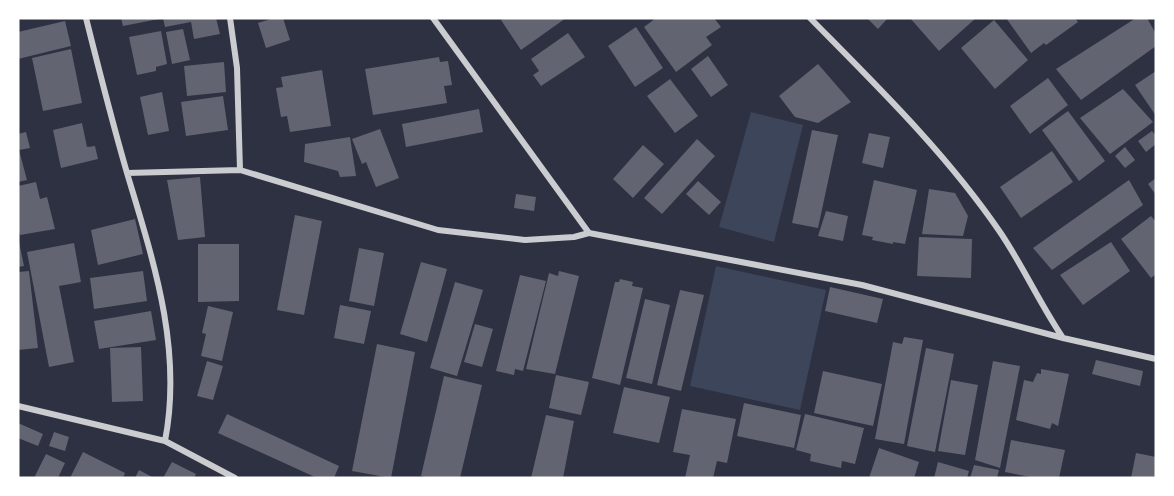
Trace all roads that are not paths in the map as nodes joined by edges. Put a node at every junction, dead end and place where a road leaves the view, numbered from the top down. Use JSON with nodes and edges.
{"nodes":[{"id":1,"x":86,"y":18,"type":"edge"},
{"id":2,"x":230,"y":18,"type":"edge"},
{"id":3,"x":433,"y":18,"type":"edge"},
{"id":4,"x":810,"y":18,"type":"edge"},
{"id":5,"x":240,"y":170,"type":"junction"},
{"id":6,"x":127,"y":173,"type":"junction"},
{"id":7,"x":589,"y":233,"type":"junction"},
{"id":8,"x":1063,"y":338,"type":"junction"},
{"id":9,"x":1156,"y":359,"type":"edge"},
{"id":10,"x":18,"y":406,"type":"edge"},
{"id":11,"x":165,"y":441,"type":"junction"},
{"id":12,"x":235,"y":478,"type":"edge"}],
"edges":[{"from":1,"to":6,"type":"street"},
{"from":2,"to":5,"type":"street"},
{"from":3,"to":7,"type":"street"},
{"from":4,"to":8,"type":"street"},
{"from":5,"to":6,"type":"street"},
{"from":5,"to":7,"type":"street"},
{"from":6,"to":11,"type":"street"},
{"from":7,"to":8,"type":"street"},
{"from":8,"to":9,"type":"street"},
{"from":10,"to":11,"type":"street"},
{"from":11,"to":12,"type":"street"}]}
